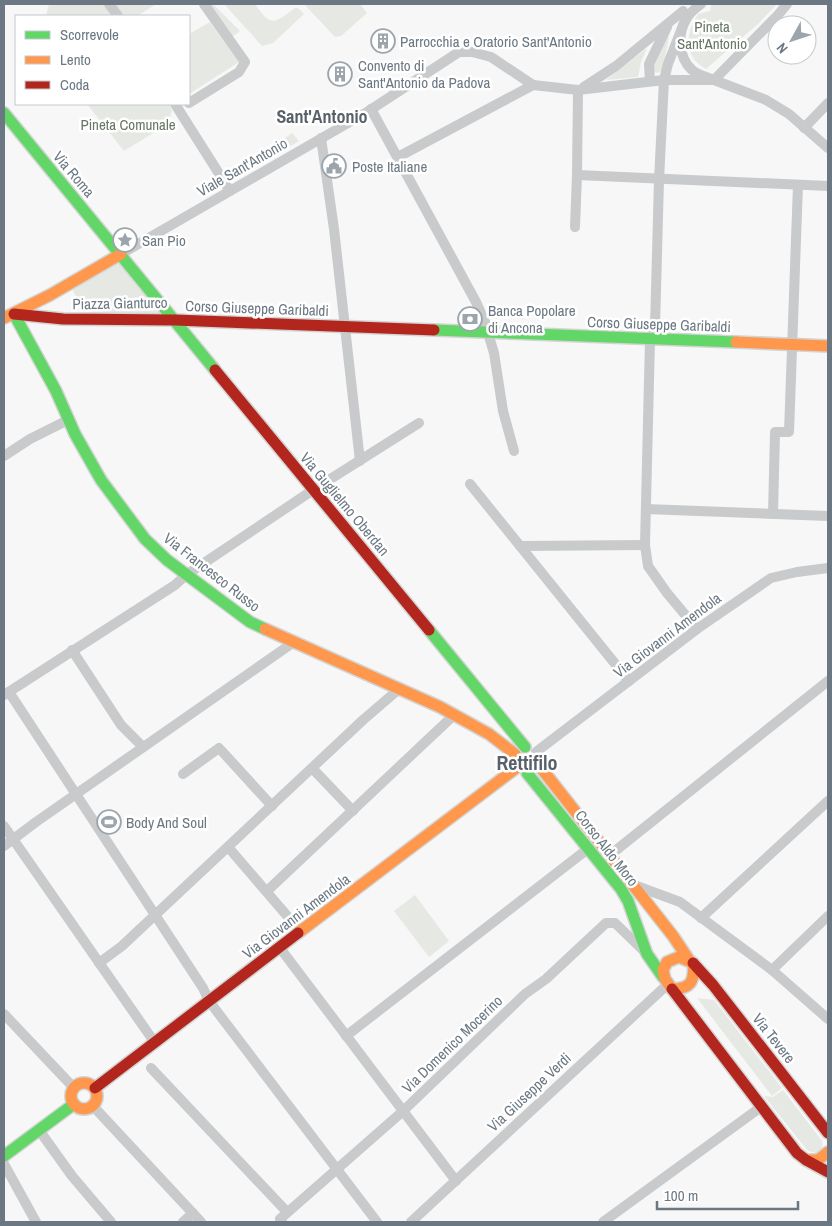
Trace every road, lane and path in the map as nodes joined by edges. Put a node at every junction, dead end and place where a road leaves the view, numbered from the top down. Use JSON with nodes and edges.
{"nodes":[{"id":1,"x":109,"y":4,"type":"edge"},
{"id":2,"x":204,"y":4,"type":"edge"},
{"id":3,"x":701,"y":4,"type":"edge"},
{"id":4,"x":787,"y":4,"type":"edge"},
{"id":5,"x":687,"y":11,"type":"edge"},
{"id":6,"x":117,"y":15,"type":"edge"},
{"id":7,"x":664,"y":80,"type":"junction"},
{"id":8,"x":714,"y":80,"type":"junction"},
{"id":9,"x":650,"y":81,"type":"junction"},
{"id":10,"x":533,"y":85,"type":"junction"},
{"id":11,"x":578,"y":90,"type":"junction"},
{"id":12,"x":190,"y":100,"type":"edge"},
{"id":13,"x":828,"y":103,"type":"edge"},
{"id":14,"x":182,"y":105,"type":"edge"},
{"id":15,"x":371,"y":109,"type":"junction"},
{"id":16,"x":4,"y":113,"type":"edge"},
{"id":17,"x":804,"y":128,"type":"junction"},
{"id":18,"x":321,"y":138,"type":"junction"},
{"id":19,"x":828,"y":148,"type":"edge"},
{"id":20,"x":398,"y":157,"type":"junction"},
{"id":21,"x":577,"y":175,"type":"junction"},
{"id":22,"x":659,"y":180,"type":"junction"},
{"id":23,"x":798,"y":185,"type":"junction"},
{"id":24,"x":828,"y":186,"type":"edge"},
{"id":25,"x":230,"y":191,"type":"junction"},
{"id":26,"x":575,"y":227,"type":"dead end"},
{"id":27,"x":121,"y":254,"type":"junction"},
{"id":28,"x":50,"y":296,"type":"junction"},
{"id":29,"x":9,"y":316,"type":"edge"},
{"id":30,"x":63,"y":319,"type":"junction"},
{"id":31,"x":175,"y":320,"type":"junction"},
{"id":32,"x":345,"y":326,"type":"junction"},
{"id":33,"x":489,"y":333,"type":"junction"},
{"id":34,"x":650,"y":339,"type":"junction"},
{"id":35,"x":791,"y":344,"type":"junction"},
{"id":36,"x":828,"y":346,"type":"edge"},
{"id":37,"x":68,"y":420,"type":"junction"},
{"id":38,"x":419,"y":423,"type":"dead end"},
{"id":39,"x":514,"y":451,"type":"dead end"},
{"id":40,"x":4,"y":456,"type":"edge"},
{"id":41,"x":360,"y":461,"type":"junction"},
{"id":42,"x":470,"y":484,"type":"dead end"},
{"id":43,"x":313,"y":490,"type":"junction"},
{"id":44,"x":646,"y":510,"type":"junction"},
{"id":45,"x":773,"y":514,"type":"junction"},
{"id":46,"x":828,"y":516,"type":"edge"},
{"id":47,"x":645,"y":545,"type":"junction"},
{"id":48,"x":520,"y":546,"type":"junction"},
{"id":49,"x":828,"y":568,"type":"edge"},
{"id":50,"x":186,"y":575,"type":"junction"},
{"id":51,"x":697,"y":629,"type":"junction"},
{"id":52,"x":294,"y":642,"type":"junction"},
{"id":53,"x":72,"y":650,"type":"junction"},
{"id":54,"x":629,"y":681,"type":"junction"},
{"id":55,"x":828,"y":681,"type":"edge"},
{"id":56,"x":399,"y":689,"type":"junction"},
{"id":57,"x":6,"y":693,"type":"edge"},
{"id":58,"x":454,"y":715,"type":"junction"},
{"id":59,"x":501,"y":717,"type":"junction"},
{"id":60,"x":489,"y":734,"type":"junction"},
{"id":61,"x":143,"y":747,"type":"junction"},
{"id":62,"x":515,"y":754,"type":"junction"},
{"id":63,"x":533,"y":755,"type":"junction"},
{"id":64,"x":313,"y":769,"type":"junction"},
{"id":65,"x":522,"y":770,"type":"junction"},
{"id":66,"x":183,"y":774,"type":"dead end"},
{"id":67,"x":76,"y":795,"type":"junction"},
{"id":68,"x":828,"y":801,"type":"edge"},
{"id":69,"x":272,"y":806,"type":"junction"},
{"id":70,"x":353,"y":811,"type":"junction"},
{"id":71,"x":4,"y":826,"type":"edge"},
{"id":72,"x":13,"y":840,"type":"junction"},
{"id":73,"x":4,"y":846,"type":"edge"},
{"id":74,"x":228,"y":846,"type":"junction"},
{"id":75,"x":589,"y":848,"type":"junction"},
{"id":76,"x":610,"y":855,"type":"junction"},
{"id":77,"x":634,"y":885,"type":"junction"},
{"id":78,"x":268,"y":891,"type":"junction"},
{"id":79,"x":155,"y":915,"type":"junction"},
{"id":80,"x":828,"y":916,"type":"edge"},
{"id":81,"x":701,"y":918,"type":"junction"},
{"id":82,"x":302,"y":932,"type":"junction"},
{"id":83,"x":280,"y":948,"type":"junction"},
{"id":84,"x":648,"y":954,"type":"junction"},
{"id":85,"x":691,"y":962,"type":"junction"},
{"id":86,"x":99,"y":963,"type":"junction"},
{"id":87,"x":772,"y":970,"type":"junction"},
{"id":88,"x":667,"y":983,"type":"junction"},
{"id":89,"x":209,"y":1001,"type":"junction"},
{"id":90,"x":4,"y":1014,"type":"edge"},
{"id":91,"x":828,"y":1020,"type":"edge"},
{"id":92,"x":346,"y":1036,"type":"junction"},
{"id":93,"x":155,"y":1043,"type":"junction"},
{"id":94,"x":151,"y":1068,"type":"dead end"},
{"id":95,"x":74,"y":1088,"type":"junction"},
{"id":96,"x":95,"y":1088,"type":"junction"},
{"id":97,"x":74,"y":1104,"type":"junction"},
{"id":98,"x":93,"y":1106,"type":"junction"},
{"id":99,"x":762,"y":1107,"type":"junction"},
{"id":100,"x":402,"y":1112,"type":"junction"},
{"id":101,"x":39,"y":1130,"type":"junction"},
{"id":102,"x":828,"y":1133,"type":"edge"},
{"id":103,"x":828,"y":1152,"type":"edge"},
{"id":104,"x":4,"y":1156,"type":"edge"},
{"id":105,"x":806,"y":1160,"type":"junction"},
{"id":106,"x":4,"y":1164,"type":"edge"},
{"id":107,"x":337,"y":1169,"type":"junction"},
{"id":108,"x":828,"y":1172,"type":"edge"},
{"id":109,"x":456,"y":1182,"type":"junction"},
{"id":110,"x":193,"y":1213,"type":"junction"},
{"id":111,"x":285,"y":1217,"type":"edge"},
{"id":112,"x":36,"y":1222,"type":"edge"},
{"id":113,"x":111,"y":1222,"type":"edge"},
{"id":114,"x":183,"y":1222,"type":"edge"},
{"id":115,"x":201,"y":1222,"type":"edge"},
{"id":116,"x":377,"y":1222,"type":"edge"},
{"id":117,"x":411,"y":1222,"type":"edge"},
{"id":118,"x":603,"y":1222,"type":"edge"}],
"edges":[{"from":1,"to":6,"type":"street"},
{"from":2,"to":12,"type":"street"},
{"from":3,"to":5,"type":"street"},
{"from":4,"to":8,"type":"street"},
{"from":5,"to":7,"type":"street"},
{"from":5,"to":8,"type":"street"},
{"from":5,"to":9,"type":"street"},
{"from":5,"to":11,"type":"street"},
{"from":7,"to":8,"type":"street","name":"Viale Sant'Antonio"},
{"from":7,"to":9,"type":"street","name":"Viale Sant'Antonio"},
{"from":7,"to":22,"type":"street"},
{"from":8,"to":17,"type":"street"},
{"from":9,"to":11,"type":"street","name":"Viale Sant'Antonio"},
{"from":10,"to":11,"type":"street","name":"Viale Sant'Antonio"},
{"from":10,"to":15,"type":"street","name":"Viale Sant'Antonio"},
{"from":10,"to":20,"type":"street"},
{"from":11,"to":21,"type":"street"},
{"from":13,"to":17,"type":"street"},
{"from":14,"to":25,"type":"street"},
{"from":15,"to":18,"type":"street","name":"Viale Sant'Antonio"},
{"from":15,"to":20,"type":"street"},
{"from":16,"to":27,"type":"street","name":"Via Roma"},
{"from":17,"to":19,"type":"street"},
{"from":18,"to":25,"type":"street","name":"Viale Sant'Antonio"},
{"from":18,"to":32,"type":"street"},
{"from":20,"to":33,"type":"street"},
{"from":21,"to":22,"type":"street"},
{"from":21,"to":26,"type":"street"},
{"from":22,"to":23,"type":"street"},
{"from":22,"to":34,"type":"street"},
{"from":23,"to":24,"type":"street"},
{"from":23,"to":35,"type":"street"},
{"from":25,"to":27,"type":"street","name":"Viale Sant'Antonio"},
{"from":27,"to":28,"type":"street","name":"Piazza Gianturco"},
{"from":27,"to":31,"type":"street","name":"Piazza Gianturco"},
{"from":28,"to":29,"type":"street","name":"Piazza Gianturco"},
{"from":28,"to":30,"type":"street"},
{"from":29,"to":30,"type":"street","name":"Piazza Gianturco"},
{"from":29,"to":37,"type":"street","name":"Via Francesco Russo"},
{"from":30,"to":31,"type":"street","name":"Piazza Gianturco"},
{"from":31,"to":32,"type":"street","name":"Corso Giuseppe Garibaldi"},
{"from":31,"to":43,"type":"street","name":"Via Guglielmo Oberdan"},
{"from":32,"to":33,"type":"street","name":"Corso Giuseppe Garibaldi"},
{"from":32,"to":41,"type":"street"},
{"from":33,"to":34,"type":"street","name":"Corso Giuseppe Garibaldi"},
{"from":33,"to":39,"type":"street"},
{"from":34,"to":35,"type":"street","name":"Corso Giuseppe Garibaldi"},
{"from":34,"to":44,"type":"street"},
{"from":35,"to":36,"type":"street","name":"Corso Giuseppe Garibaldi"},
{"from":35,"to":45,"type":"street"},
{"from":37,"to":40,"type":"street"},
{"from":37,"to":50,"type":"street","name":"Via Francesco Russo"},
{"from":38,"to":41,"type":"street"},
{"from":41,"to":43,"type":"street"},
{"from":42,"to":48,"type":"street"},
{"from":43,"to":50,"type":"street"},
{"from":43,"to":59,"type":"street","name":"Via Guglielmo Oberdan"},
{"from":44,"to":45,"type":"street"},
{"from":44,"to":47,"type":"street"},
{"from":45,"to":46,"type":"street"},
{"from":47,"to":48,"type":"street"},
{"from":47,"to":51,"type":"street"},
{"from":48,"to":54,"type":"street"},
{"from":49,"to":51,"type":"street","name":"Via Giovanni Amendola"},
{"from":50,"to":52,"type":"street","name":"Via Francesco Russo"},
{"from":50,"to":53,"type":"street"},
{"from":51,"to":54,"type":"street","name":"Via Giovanni Amendola"},
{"from":52,"to":56,"type":"street","name":"Via Francesco Russo"},
{"from":52,"to":61,"type":"street"},
{"from":53,"to":57,"type":"street"},
{"from":53,"to":61,"type":"street"},
{"from":54,"to":63,"type":"street","name":"Via Giovanni Amendola"},
{"from":55,"to":76,"type":"street"},
{"from":56,"to":58,"type":"street","name":"Via Francesco Russo"},
{"from":56,"to":64,"type":"street"},
{"from":57,"to":67,"type":"street"},
{"from":58,"to":60,"type":"street","name":"Via Francesco Russo"},
{"from":58,"to":70,"type":"street"},
{"from":59,"to":60,"type":"street"},
{"from":59,"to":63,"type":"street","name":"Corso Aldo Moro"},
{"from":60,"to":62,"type":"street","name":"Via Francesco Russo"},
{"from":61,"to":67,"type":"street"},
{"from":62,"to":63,"type":"street"},
{"from":62,"to":65,"type":"street"},
{"from":63,"to":65,"type":"street","name":"Via Giovanni Amendola"},
{"from":63,"to":76,"type":"street","name":"Corso Aldo Moro"},
{"from":64,"to":69,"type":"street"},
{"from":64,"to":70,"type":"street"},
{"from":65,"to":75,"type":"street","name":"Corso Aldo Moro"},
{"from":65,"to":82,"type":"street","name":"Via Giovanni Amendola"},
{"from":66,"to":69,"type":"street"},
{"from":67,"to":72,"type":"street"},
{"from":67,"to":79,"type":"street"},
{"from":68,"to":81,"type":"street"},
{"from":69,"to":74,"type":"street"},
{"from":70,"to":78,"type":"street"},
{"from":71,"to":72,"type":"street"},
{"from":72,"to":73,"type":"street"},
{"from":72,"to":86,"type":"street"},
{"from":74,"to":78,"type":"street"},
{"from":74,"to":79,"type":"street"},
{"from":75,"to":84,"type":"street","name":"Corso Aldo Moro"},
{"from":75,"to":92,"type":"street"},
{"from":76,"to":77,"type":"street","name":"Corso Aldo Moro"},
{"from":77,"to":81,"type":"street"},
{"from":77,"to":85,"type":"street","name":"Via Tevere"},
{"from":78,"to":82,"type":"street"},
{"from":79,"to":86,"type":"street"},
{"from":79,"to":89,"type":"street"},
{"from":80,"to":87,"type":"street"},
{"from":81,"to":87,"type":"street"},
{"from":82,"to":83,"type":"street","name":"Via Giovanni Amendola"},
{"from":83,"to":89,"type":"street","name":"Via Giovanni Amendola"},
{"from":83,"to":92,"type":"street"},
{"from":84,"to":88,"type":"street","name":"Corso Aldo Moro"},
{"from":84,"to":100,"type":"street","name":"Via Domenico Mocerino"},
{"from":85,"to":88,"type":"street"},
{"from":85,"to":88,"type":"street"},
{"from":85,"to":102,"type":"street","name":"Via Tevere"},
{"from":86,"to":93,"type":"street"},
{"from":87,"to":91,"type":"street"},
{"from":88,"to":99,"type":"street","name":"Corso Aldo Moro"},
{"from":88,"to":109,"type":"street","name":"Via Giuseppe Verdi"},
{"from":89,"to":93,"type":"street","name":"Via Giovanni Amendola"},
{"from":89,"to":107,"type":"street"},
{"from":90,"to":95,"type":"street"},
{"from":92,"to":100,"type":"street"},
{"from":93,"to":96,"type":"street","name":"Via Giovanni Amendola"},
{"from":94,"to":111,"type":"street"},
{"from":95,"to":96,"type":"street"},
{"from":95,"to":97,"type":"street"},
{"from":96,"to":98,"type":"street"},
{"from":97,"to":98,"type":"street"},
{"from":97,"to":101,"type":"street"},
{"from":98,"to":110,"type":"street"},
{"from":99,"to":105,"type":"street","name":"Corso Aldo Moro"},
{"from":99,"to":118,"type":"street"},
{"from":100,"to":107,"type":"street","name":"Via Domenico Mocerino"},
{"from":100,"to":109,"type":"street"},
{"from":101,"to":104,"type":"street"},
{"from":101,"to":113,"type":"street"},
{"from":103,"to":105,"type":"street"},
{"from":105,"to":108,"type":"street","name":"Corso Aldo Moro"},
{"from":106,"to":112,"type":"street"},
{"from":107,"to":111,"type":"street","name":"Via Domenico Mocerino"},
{"from":107,"to":116,"type":"street"},
{"from":109,"to":117,"type":"street","name":"Via Giuseppe Verdi"},
{"from":110,"to":114,"type":"street"},
{"from":110,"to":115,"type":"street"}]}
